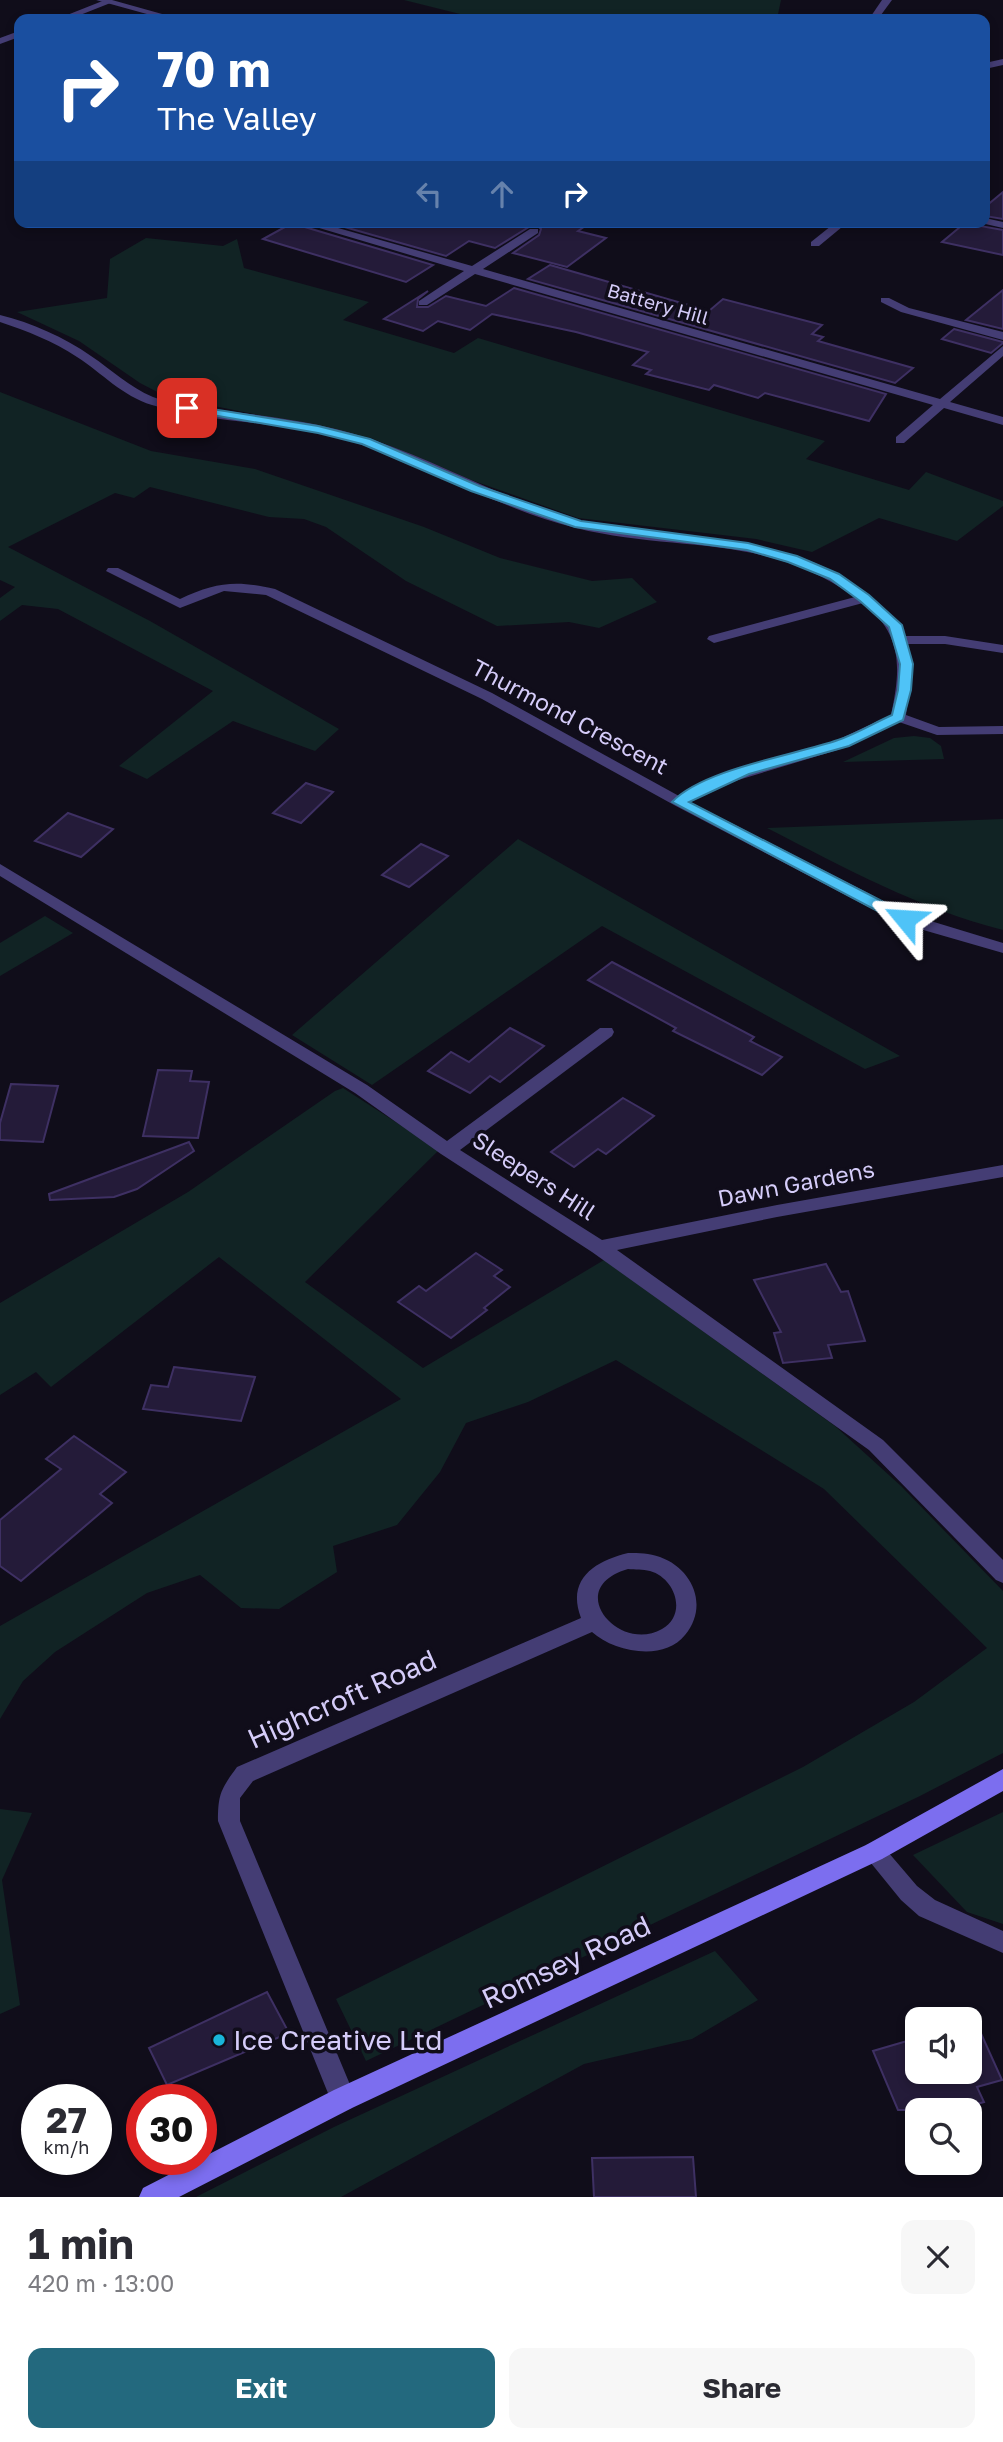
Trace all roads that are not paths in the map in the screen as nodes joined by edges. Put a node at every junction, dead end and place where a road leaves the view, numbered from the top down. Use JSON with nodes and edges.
{"nodes":[{"id":1,"x":104,"y":1,"type":"edge"},
{"id":2,"x":74,"y":14,"type":"edge"},
{"id":3,"x":155,"y":14,"type":"edge"},
{"id":4,"x":325,"y":228,"type":"edge"},
{"id":5,"x":835,"y":228,"type":"edge"},
{"id":6,"x":534,"y":231,"type":"dead end"},
{"id":7,"x":815,"y":244,"type":"dead end"},
{"id":8,"x":474,"y":270,"type":"junction"},
{"id":9,"x":884,"y":300,"type":"dead end"},
{"id":10,"x":424,"y":303,"type":"dead end"},
{"id":11,"x":0,"y":318,"type":"edge"},
{"id":12,"x":1003,"y":336,"type":"edge"},
{"id":13,"x":1003,"y":349,"type":"edge"},
{"id":14,"x":943,"y":404,"type":"junction"},
{"id":15,"x":1003,"y":421,"type":"edge"},
{"id":16,"x":900,"y":440,"type":"dead end"},
{"id":17,"x":113,"y":571,"type":"dead end"},
{"id":18,"x":865,"y":598,"type":"junction"},
{"id":19,"x":714,"y":639,"type":"dead end"},
{"id":20,"x":900,"y":640,"type":"junction"},
{"id":21,"x":1003,"y":649,"type":"edge"},
{"id":22,"x":898,"y":717,"type":"junction"},
{"id":23,"x":1003,"y":730,"type":"edge"},
{"id":24,"x":679,"y":802,"type":"junction"},
{"id":25,"x":0,"y":869,"type":"edge"},
{"id":26,"x":1003,"y":948,"type":"edge"},
{"id":27,"x":606,"y":1032,"type":"dead end"},
{"id":28,"x":447,"y":1150,"type":"junction"},
{"id":29,"x":1003,"y":1171,"type":"edge"},
{"id":30,"x":599,"y":1247,"type":"junction"},
{"id":31,"x":1003,"y":1574,"type":"edge"},
{"id":32,"x":593,"y":1622,"type":"junction"},
{"id":33,"x":1003,"y":1779,"type":"edge"},
{"id":34,"x":874,"y":1852,"type":"junction"},
{"id":35,"x":1003,"y":1942,"type":"edge"},
{"id":36,"x":343,"y":2099,"type":"junction"},
{"id":37,"x":152,"y":2197,"type":"edge"}],
"edges":[{"from":1,"to":2,"type":"street"},
{"from":1,"to":3,"type":"street"},
{"from":4,"to":8,"type":"street","name":"Battery Hill"},
{"from":5,"to":7,"type":"street"},
{"from":6,"to":8,"type":"street"},
{"from":8,"to":10,"type":"street"},
{"from":8,"to":14,"type":"street","name":"Battery Hill"},
{"from":9,"to":12,"type":"street"},
{"from":11,"to":18,"type":"street"},
{"from":13,"to":14,"type":"street"},
{"from":14,"to":15,"type":"street","name":"Battery Hill"},
{"from":14,"to":16,"type":"street"},
{"from":17,"to":24,"type":"street","name":"Thurmond Crescent"},
{"from":18,"to":19,"type":"street"},
{"from":18,"to":20,"type":"street"},
{"from":20,"to":21,"type":"street"},
{"from":20,"to":22,"type":"street"},
{"from":22,"to":23,"type":"street"},
{"from":22,"to":24,"type":"street"},
{"from":24,"to":26,"type":"street","name":"Thurmond Crescent"},
{"from":25,"to":28,"type":"street","name":"Sleepers Hill"},
{"from":27,"to":28,"type":"street"},
{"from":28,"to":30,"type":"street","name":"Sleepers Hill"},
{"from":29,"to":30,"type":"street","name":"Dawn Gardens"},
{"from":30,"to":31,"type":"street","name":"Sleepers Hill"},
{"from":32,"to":32,"type":"street"},
{"from":32,"to":36,"type":"street","name":"Highcroft Road"},
{"from":33,"to":34,"type":"main road","name":"Romsey Road"},
{"from":34,"to":35,"type":"street"},
{"from":34,"to":36,"type":"main road","name":"Romsey Road"},
{"from":36,"to":37,"type":"main road","name":"Romsey Road"}]}
